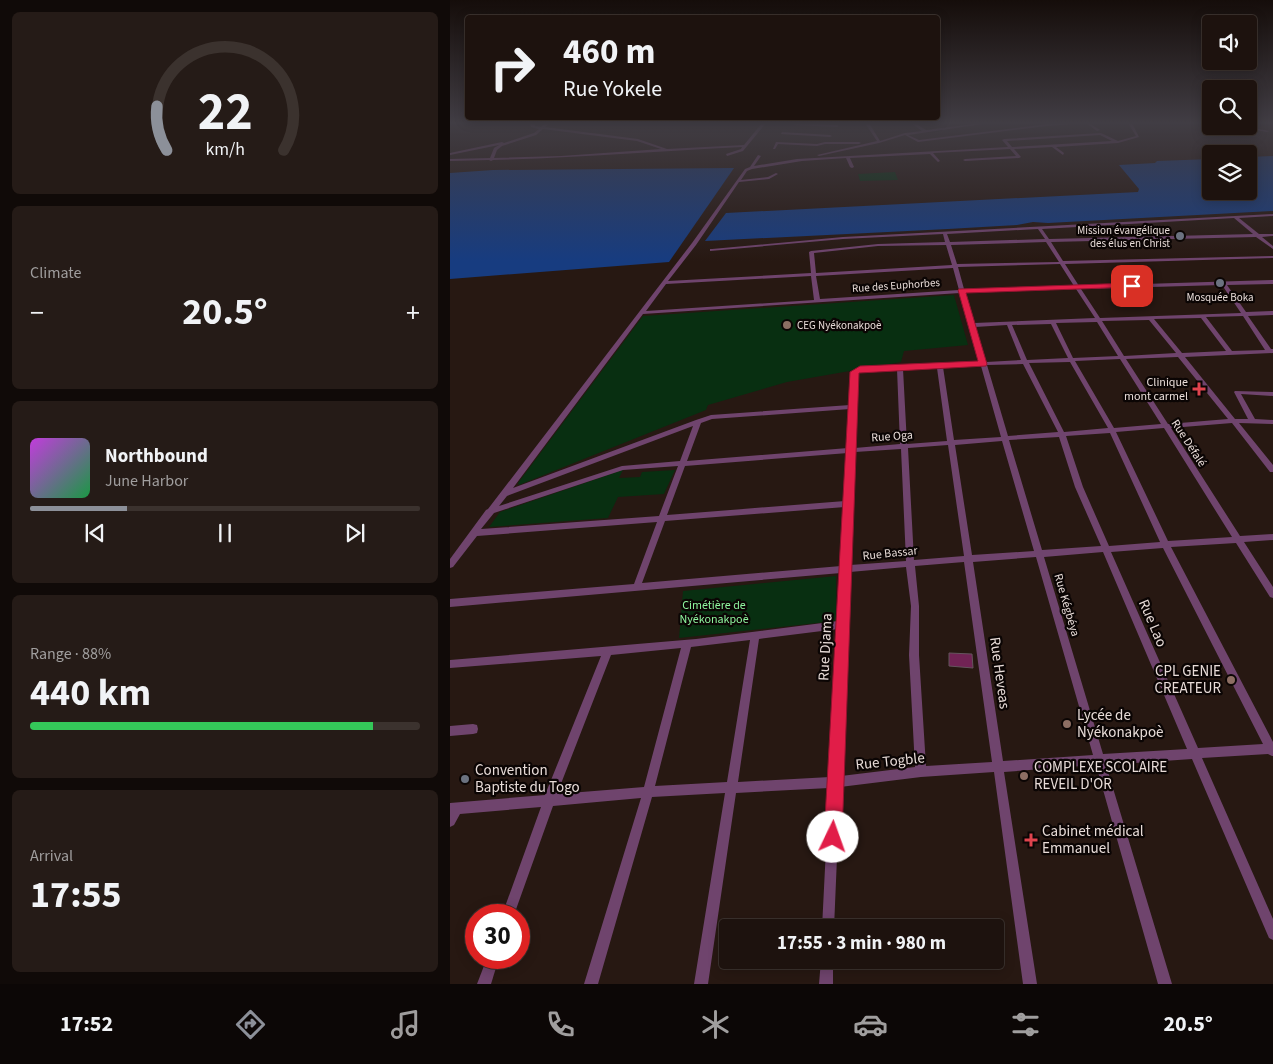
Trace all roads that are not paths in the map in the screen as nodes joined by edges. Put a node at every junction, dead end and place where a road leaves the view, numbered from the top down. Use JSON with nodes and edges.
{"nodes":[{"id":1,"x":749,"y":169,"type":"edge"},
{"id":2,"x":776,"y":174,"type":"dead end"},
{"id":3,"x":740,"y":180,"type":"junction"},
{"id":4,"x":1273,"y":215,"type":"edge"},
{"id":5,"x":1235,"y":217,"type":"junction"},
{"id":6,"x":1038,"y":227,"type":"junction"},
{"id":7,"x":945,"y":233,"type":"junction"},
{"id":8,"x":1256,"y":235,"type":"junction"},
{"id":9,"x":1273,"y":235,"type":"edge"},
{"id":10,"x":1047,"y":241,"type":"junction"},
{"id":11,"x":948,"y":244,"type":"junction"},
{"id":12,"x":1273,"y":248,"type":"edge"},
{"id":13,"x":712,"y":250,"type":"dead end"},
{"id":14,"x":1273,"y":256,"type":"edge"},
{"id":15,"x":1061,"y":263,"type":"junction"},
{"id":16,"x":955,"y":266,"type":"junction"},
{"id":17,"x":814,"y":275,"type":"junction"},
{"id":18,"x":1273,"y":282,"type":"edge"},
{"id":19,"x":664,"y":283,"type":"junction"},
{"id":20,"x":1224,"y":284,"type":"junction"},
{"id":21,"x":1077,"y":287,"type":"junction"},
{"id":22,"x":962,"y":290,"type":"junction"},
{"id":23,"x":817,"y":300,"type":"junction"},
{"id":24,"x":641,"y":313,"type":"junction"},
{"id":25,"x":1273,"y":313,"type":"edge"},
{"id":26,"x":1245,"y":315,"type":"junction"},
{"id":27,"x":1203,"y":317,"type":"junction"},
{"id":28,"x":1152,"y":319,"type":"junction"},
{"id":29,"x":1098,"y":320,"type":"junction"},
{"id":30,"x":1053,"y":322,"type":"junction"},
{"id":31,"x":1008,"y":324,"type":"junction"},
{"id":32,"x":972,"y":325,"type":"junction"},
{"id":33,"x":1230,"y":352,"type":"junction"},
{"id":34,"x":1272,"y":352,"type":"edge"},
{"id":35,"x":1179,"y":355,"type":"junction"},
{"id":36,"x":1122,"y":357,"type":"junction"},
{"id":37,"x":1071,"y":359,"type":"junction"},
{"id":38,"x":1025,"y":362,"type":"junction"},
{"id":39,"x":983,"y":364,"type":"junction"},
{"id":40,"x":940,"y":366,"type":"junction"},
{"id":41,"x":900,"y":368,"type":"junction"},
{"id":42,"x":1273,"y":394,"type":"edge"},
{"id":43,"x":853,"y":407,"type":"junction"},
{"id":44,"x":1232,"y":420,"type":"junction"},
{"id":45,"x":1252,"y":420,"type":"junction"},
{"id":46,"x":698,"y":421,"type":"junction"},
{"id":47,"x":1273,"y":422,"type":"edge"},
{"id":48,"x":1166,"y":426,"type":"junction"},
{"id":49,"x":1112,"y":430,"type":"junction"},
{"id":50,"x":1062,"y":434,"type":"junction"},
{"id":51,"x":1005,"y":439,"type":"junction"},
{"id":52,"x":951,"y":443,"type":"junction"},
{"id":53,"x":904,"y":447,"type":"junction"},
{"id":54,"x":851,"y":450,"type":"junction"},
{"id":55,"x":683,"y":462,"type":"junction"},
{"id":56,"x":1273,"y":470,"type":"edge"},
{"id":57,"x":504,"y":494,"type":"junction"},
{"id":58,"x":848,"y":504,"type":"junction"},
{"id":59,"x":490,"y":512,"type":"junction"},
{"id":60,"x":662,"y":518,"type":"junction"},
{"id":61,"x":474,"y":533,"type":"junction"},
{"id":62,"x":1273,"y":537,"type":"edge"},
{"id":63,"x":1238,"y":539,"type":"junction"},
{"id":64,"x":1165,"y":544,"type":"junction"},
{"id":65,"x":1106,"y":548,"type":"junction"},
{"id":66,"x":1039,"y":554,"type":"junction"},
{"id":67,"x":968,"y":559,"type":"junction"},
{"id":68,"x":450,"y":564,"type":"edge"},
{"id":69,"x":910,"y":564,"type":"junction"},
{"id":70,"x":845,"y":570,"type":"junction"},
{"id":71,"x":637,"y":586,"type":"junction"},
{"id":72,"x":1273,"y":594,"type":"edge"},
{"id":73,"x":450,"y":604,"type":"edge"},
{"id":74,"x":843,"y":624,"type":"junction"},
{"id":75,"x":755,"y":637,"type":"junction"},
{"id":76,"x":687,"y":644,"type":"junction"},
{"id":77,"x":608,"y":651,"type":"junction"},
{"id":78,"x":450,"y":664,"type":"edge"},
{"id":79,"x":473,"y":729,"type":"dead end"},
{"id":80,"x":450,"y":731,"type":"edge"},
{"id":81,"x":1272,"y":749,"type":"edge"},
{"id":82,"x":1194,"y":753,"type":"junction"},
{"id":83,"x":1099,"y":759,"type":"junction"},
{"id":84,"x":999,"y":767,"type":"junction"},
{"id":85,"x":921,"y":772,"type":"junction"},
{"id":86,"x":836,"y":782,"type":"junction"},
{"id":87,"x":731,"y":788,"type":"junction"},
{"id":88,"x":648,"y":792,"type":"junction"},
{"id":89,"x":549,"y":800,"type":"junction"},
{"id":90,"x":454,"y":808,"type":"edge"},
{"id":91,"x":450,"y":820,"type":"edge"},
{"id":92,"x":512,"y":904,"type":"edge"},
{"id":93,"x":828,"y":919,"type":"edge"},
{"id":94,"x":1273,"y":934,"type":"edge"},
{"id":95,"x":489,"y":969,"type":"edge"},
{"id":96,"x":827,"y":969,"type":"edge"},
{"id":97,"x":484,"y":984,"type":"edge"},
{"id":98,"x":591,"y":984,"type":"edge"},
{"id":99,"x":701,"y":984,"type":"edge"},
{"id":100,"x":826,"y":984,"type":"edge"},
{"id":101,"x":1030,"y":984,"type":"edge"},
{"id":102,"x":1165,"y":984,"type":"edge"}],
"edges":[{"from":1,"to":3,"type":"street"},
{"from":2,"to":3,"type":"street"},
{"from":3,"to":19,"type":"street"},
{"from":4,"to":5,"type":"street"},
{"from":5,"to":6,"type":"street"},
{"from":5,"to":8,"type":"street"},
{"from":6,"to":7,"type":"street"},
{"from":6,"to":10,"type":"street","name":"Rue Défalé"},
{"from":7,"to":11,"type":"street","name":"Rue Kégbéya"},
{"from":7,"to":13,"type":"street"},
{"from":8,"to":9,"type":"street"},
{"from":8,"to":10,"type":"street"},
{"from":8,"to":12,"type":"street"},
{"from":10,"to":11,"type":"street"},
{"from":10,"to":15,"type":"street","name":"Rue Défalé"},
{"from":11,"to":16,"type":"street","name":"Rue Kégbéya"},
{"from":11,"to":17,"type":"street"},
{"from":14,"to":15,"type":"street"},
{"from":15,"to":16,"type":"street"},
{"from":15,"to":21,"type":"street","name":"Rue Défalé"},
{"from":16,"to":17,"type":"street"},
{"from":16,"to":22,"type":"street","name":"Rue Kégbéya"},
{"from":17,"to":19,"type":"street"},
{"from":17,"to":23,"type":"street"},
{"from":18,"to":20,"type":"street","name":"Rue des Euphorbes"},
{"from":19,"to":24,"type":"street"},
{"from":20,"to":21,"type":"street","name":"Rue des Euphorbes"},
{"from":20,"to":26,"type":"street"},
{"from":21,"to":22,"type":"street","name":"Rue des Euphorbes"},
{"from":21,"to":29,"type":"street","name":"Rue Défalé"},
{"from":22,"to":23,"type":"street","name":"Rue des Euphorbes"},
{"from":22,"to":32,"type":"street","name":"Rue Kégbéya"},
{"from":23,"to":24,"type":"street","name":"Rue des Euphorbes"},
{"from":24,"to":57,"type":"street"},
{"from":25,"to":26,"type":"street"},
{"from":26,"to":27,"type":"street"},
{"from":26,"to":34,"type":"street"},
{"from":27,"to":28,"type":"street"},
{"from":27,"to":33,"type":"street"},
{"from":28,"to":29,"type":"street"},
{"from":28,"to":35,"type":"street"},
{"from":29,"to":30,"type":"street"},
{"from":29,"to":36,"type":"street","name":"Rue Défalé"},
{"from":30,"to":31,"type":"street"},
{"from":30,"to":37,"type":"street"},
{"from":31,"to":32,"type":"street"},
{"from":31,"to":38,"type":"street","name":"Rue Lao"},
{"from":32,"to":39,"type":"street","name":"Rue Kégbéya"},
{"from":33,"to":34,"type":"street"},
{"from":33,"to":35,"type":"street"},
{"from":35,"to":36,"type":"street"},
{"from":35,"to":44,"type":"street"},
{"from":36,"to":37,"type":"street"},
{"from":36,"to":48,"type":"street","name":"Rue Défalé"},
{"from":37,"to":38,"type":"street"},
{"from":37,"to":49,"type":"street"},
{"from":38,"to":39,"type":"street"},
{"from":38,"to":50,"type":"street","name":"Rue Lao"},
{"from":39,"to":40,"type":"street"},
{"from":39,"to":51,"type":"street","name":"Rue Kégbéya"},
{"from":40,"to":41,"type":"street"},
{"from":40,"to":52,"type":"street","name":"Rue Heveas"},
{"from":41,"to":43,"type":"street","name":"Rue Djama"},
{"from":41,"to":53,"type":"street"},
{"from":42,"to":45,"type":"street"},
{"from":43,"to":46,"type":"street"},
{"from":43,"to":54,"type":"street","name":"Rue Djama"},
{"from":44,"to":45,"type":"street","name":"Rue Oga"},
{"from":44,"to":48,"type":"street","name":"Rue Oga"},
{"from":44,"to":56,"type":"street"},
{"from":45,"to":47,"type":"street","name":"Rue Oga"},
{"from":46,"to":55,"type":"street"},
{"from":46,"to":57,"type":"street"},
{"from":48,"to":49,"type":"street","name":"Rue Oga"},
{"from":48,"to":63,"type":"street","name":"Rue Défalé"},
{"from":49,"to":50,"type":"street","name":"Rue Oga"},
{"from":49,"to":64,"type":"street"},
{"from":50,"to":51,"type":"street","name":"Rue Oga"},
{"from":50,"to":65,"type":"street","name":"Rue Lao"},
{"from":51,"to":52,"type":"street","name":"Rue Oga"},
{"from":51,"to":66,"type":"street","name":"Rue Kégbéya"},
{"from":52,"to":53,"type":"street","name":"Rue Oga"},
{"from":52,"to":67,"type":"street","name":"Rue Heveas"},
{"from":53,"to":54,"type":"street","name":"Rue Oga"},
{"from":53,"to":69,"type":"street"},
{"from":54,"to":55,"type":"street","name":"Rue Oga"},
{"from":54,"to":58,"type":"street","name":"Rue Djama"},
{"from":55,"to":59,"type":"street","name":"Rue Oga"},
{"from":55,"to":60,"type":"street"},
{"from":57,"to":59,"type":"street"},
{"from":58,"to":60,"type":"street"},
{"from":58,"to":70,"type":"street","name":"Rue Djama"},
{"from":59,"to":61,"type":"street"},
{"from":60,"to":61,"type":"street"},
{"from":60,"to":71,"type":"street"},
{"from":61,"to":68,"type":"street"},
{"from":62,"to":63,"type":"street","name":"Rue Bassar"},
{"from":63,"to":64,"type":"street","name":"Rue Bassar"},
{"from":63,"to":72,"type":"street","name":"Rue Défalé"},
{"from":64,"to":65,"type":"street","name":"Rue Bassar"},
{"from":64,"to":81,"type":"street"},
{"from":65,"to":66,"type":"street","name":"Rue Bassar"},
{"from":65,"to":82,"type":"street","name":"Rue Lao"},
{"from":66,"to":67,"type":"street","name":"Rue Bassar"},
{"from":66,"to":83,"type":"street","name":"Rue Kégbéya"},
{"from":67,"to":69,"type":"street","name":"Rue Bassar"},
{"from":67,"to":84,"type":"street","name":"Rue Heveas"},
{"from":69,"to":70,"type":"street","name":"Rue Bassar"},
{"from":69,"to":85,"type":"street"},
{"from":70,"to":71,"type":"street","name":"Rue Bassar"},
{"from":70,"to":74,"type":"street","name":"Rue Djama"},
{"from":71,"to":73,"type":"street","name":"Rue Bassar"},
{"from":74,"to":75,"type":"street"},
{"from":74,"to":86,"type":"street","name":"Rue Djama"},
{"from":75,"to":76,"type":"street"},
{"from":75,"to":87,"type":"street"},
{"from":76,"to":77,"type":"street"},
{"from":76,"to":88,"type":"street"},
{"from":77,"to":78,"type":"street"},
{"from":77,"to":89,"type":"street"},
{"from":79,"to":80,"type":"street"},
{"from":81,"to":82,"type":"street","name":"Rue Togble"},
{"from":82,"to":83,"type":"street","name":"Rue Togble"},
{"from":82,"to":94,"type":"street","name":"Rue Lao"},
{"from":83,"to":84,"type":"street","name":"Rue Togble"},
{"from":83,"to":102,"type":"street","name":"Rue Kégbéya"},
{"from":84,"to":85,"type":"street","name":"Rue Togble"},
{"from":84,"to":101,"type":"street","name":"Rue Heveas"},
{"from":85,"to":86,"type":"street","name":"Rue Togble"},
{"from":86,"to":87,"type":"street","name":"Rue Togble"},
{"from":86,"to":93,"type":"street","name":"Rue Djama"},
{"from":87,"to":88,"type":"street","name":"Rue Togble"},
{"from":87,"to":99,"type":"street"},
{"from":88,"to":89,"type":"street","name":"Rue Togble"},
{"from":88,"to":98,"type":"street"},
{"from":89,"to":90,"type":"street","name":"Rue Togble"},
{"from":89,"to":92,"type":"street"},
{"from":90,"to":91,"type":"street"},
{"from":95,"to":97,"type":"street"},
{"from":96,"to":100,"type":"street"}]}
